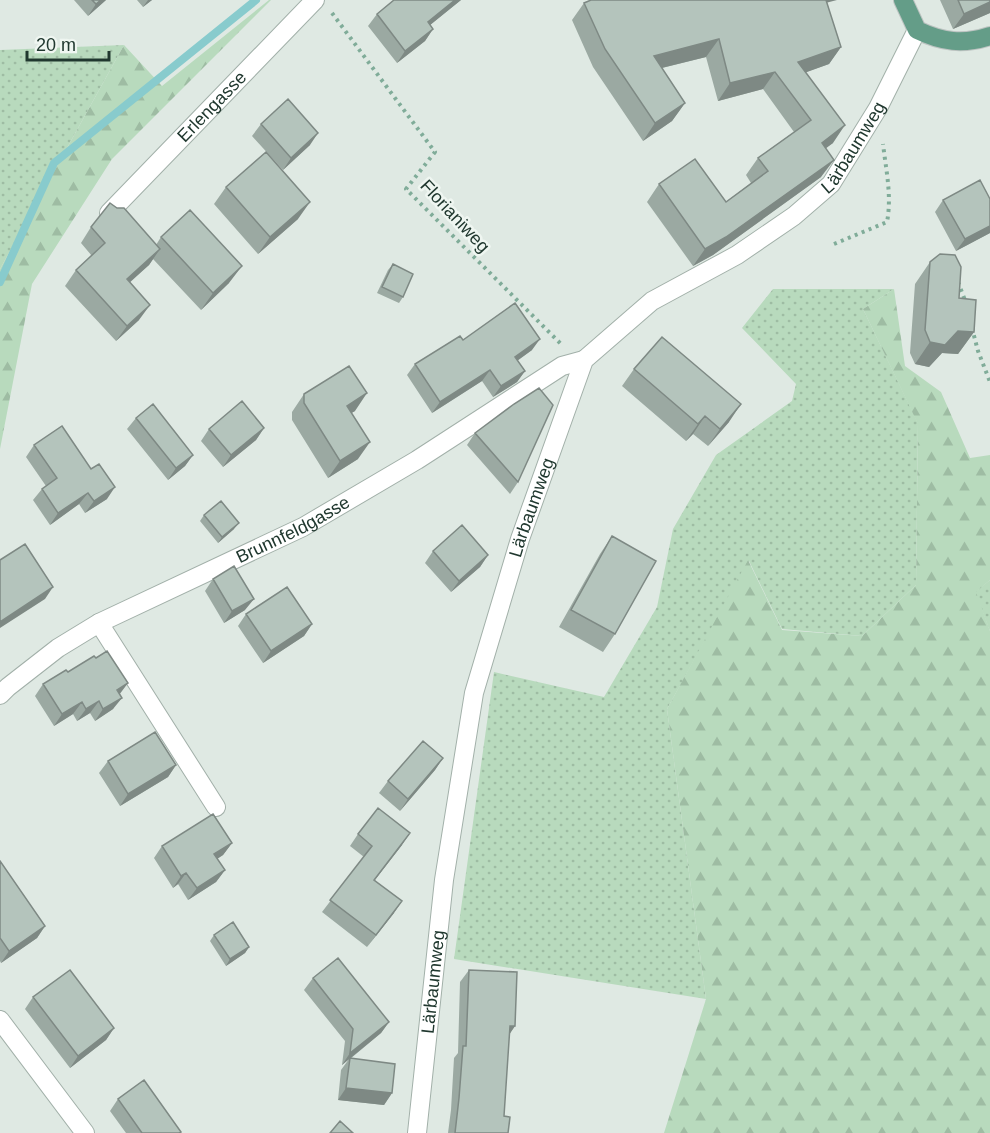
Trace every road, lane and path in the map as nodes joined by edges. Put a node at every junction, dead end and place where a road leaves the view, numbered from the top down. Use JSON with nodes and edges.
{"nodes":[{"id":1,"x":903,"y":0,"type":"edge"},
{"id":2,"x":321,"y":4,"type":"edge"},
{"id":3,"x":917,"y":30,"type":"junction"},
{"id":4,"x":990,"y":36,"type":"edge"},
{"id":5,"x":878,"y":108,"type":"junction"},
{"id":6,"x":109,"y":213,"type":"edge"},
{"id":7,"x":834,"y":244,"type":"dead end"},
{"id":8,"x":955,"y":276,"type":"edge"},
{"id":9,"x":968,"y":310,"type":"edge"},
{"id":10,"x":970,"y":320,"type":"edge"},
{"id":11,"x":563,"y":347,"type":"dead end"},
{"id":12,"x":584,"y":360,"type":"junction"},
{"id":13,"x":990,"y":382,"type":"edge"},
{"id":14,"x":99,"y":623,"type":"junction"},
{"id":15,"x":0,"y":695,"type":"edge"},
{"id":16,"x":216,"y":807,"type":"dead end"},
{"id":17,"x":0,"y":1020,"type":"edge"},
{"id":18,"x":85,"y":1133,"type":"edge"},
{"id":19,"x":417,"y":1133,"type":"edge"}],
"edges":[{"from":1,"to":3,"type":"main road"},
{"from":2,"to":6,"type":"street","name":"Erlengasse"},
{"from":2,"to":11,"type":"path","name":"Florianiweg"},
{"from":3,"to":4,"type":"main road"},
{"from":3,"to":5,"type":"street","name":"Lärbaumweg"},
{"from":5,"to":7,"type":"path"},
{"from":5,"to":12,"type":"street","name":"Lärbaumweg"},
{"from":8,"to":9,"type":"path"},
{"from":10,"to":13,"type":"path"},
{"from":12,"to":14,"type":"street","name":"Brunnfeldgasse"},
{"from":12,"to":19,"type":"street","name":"Lärbaumweg"},
{"from":14,"to":15,"type":"street","name":"Brunnfeldgasse"},
{"from":14,"to":16,"type":"street"},
{"from":17,"to":18,"type":"street"}]}
